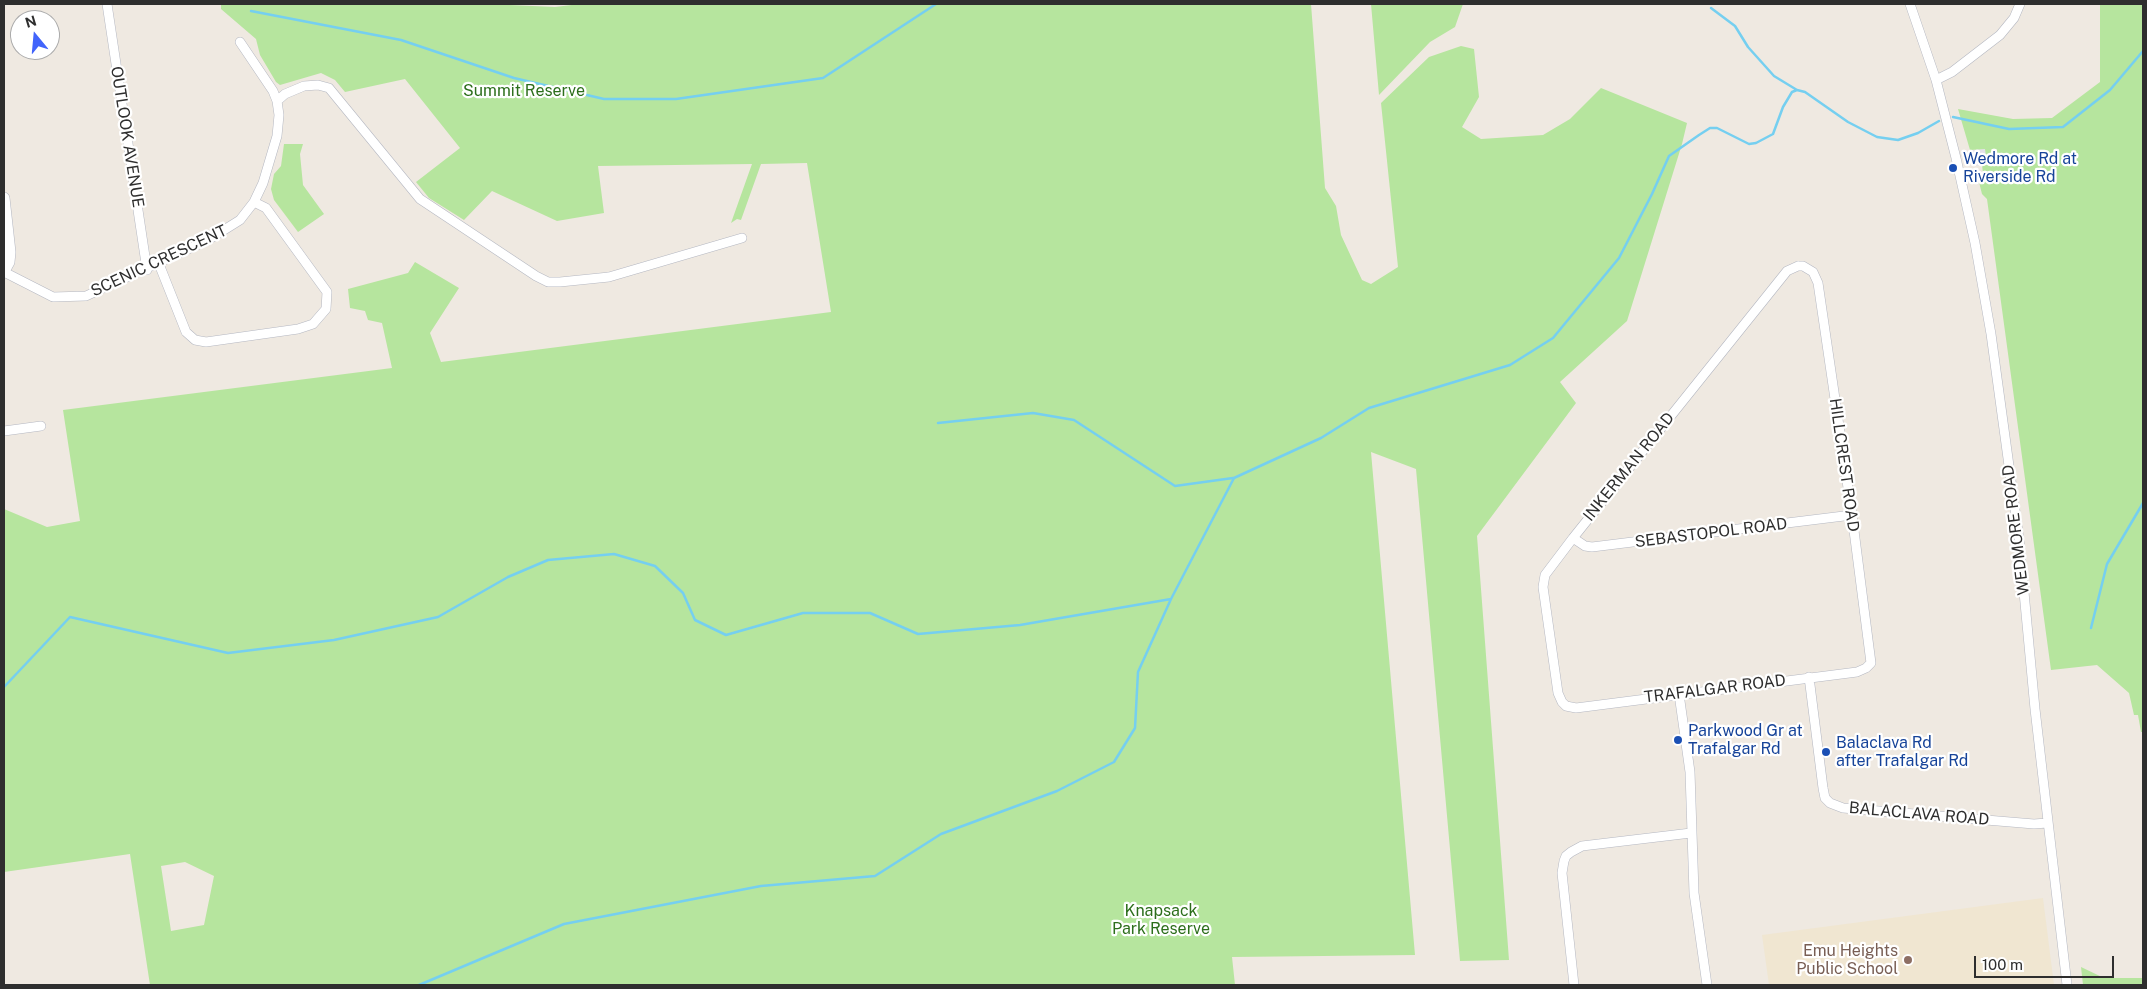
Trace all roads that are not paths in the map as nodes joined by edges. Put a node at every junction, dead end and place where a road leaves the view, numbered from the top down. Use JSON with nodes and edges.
{"nodes":[{"id":1,"x":106,"y":4,"type":"edge"},
{"id":2,"x":1910,"y":4,"type":"edge"},
{"id":3,"x":2020,"y":4,"type":"edge"},
{"id":4,"x":240,"y":42,"type":"dead end"},
{"id":5,"x":1936,"y":80,"type":"junction"},
{"id":6,"x":277,"y":101,"type":"junction"},
{"id":7,"x":4,"y":198,"type":"edge"},
{"id":8,"x":254,"y":202,"type":"junction"},
{"id":9,"x":742,"y":238,"type":"dead end"},
{"id":10,"x":159,"y":264,"type":"junction"},
{"id":11,"x":1804,"y":266,"type":"joint"},
{"id":12,"x":147,"y":270,"type":"junction"},
{"id":13,"x":4,"y":271,"type":"edge"},
{"id":14,"x":41,"y":426,"type":"dead end"},
{"id":15,"x":4,"y":431,"type":"edge"},
{"id":16,"x":1852,"y":515,"type":"junction"},
{"id":17,"x":1572,"y":538,"type":"junction"},
{"id":18,"x":1866,"y":668,"type":"joint"},
{"id":19,"x":1809,"y":678,"type":"junction"},
{"id":20,"x":1679,"y":694,"type":"junction"},
{"id":21,"x":1564,"y":704,"type":"joint"},
{"id":22,"x":2047,"y":823,"type":"junction"},
{"id":23,"x":1691,"y":833,"type":"junction"},
{"id":24,"x":1574,"y":985,"type":"edge"},
{"id":25,"x":1707,"y":985,"type":"edge"},
{"id":26,"x":2068,"y":985,"type":"edge"}],
"edges":[{"from":1,"to":12,"type":"street","name":"OUTLOOK AVENUE"},
{"from":2,"to":5,"type":"street","name":"WEDMORE ROAD"},
{"from":3,"to":5,"type":"street"},
{"from":4,"to":6,"type":"street","name":"SCENIC CRESCENT"},
{"from":5,"to":22,"type":"street","name":"WEDMORE ROAD"},
{"from":6,"to":8,"type":"street","name":"SCENIC CRESCENT"},
{"from":6,"to":9,"type":"street"},
{"from":7,"to":13,"type":"street"},
{"from":8,"to":10,"type":"street","name":"SCENIC CRESCENT"},
{"from":8,"to":10,"type":"street"},
{"from":10,"to":12,"type":"street","name":"SCENIC CRESCENT"},
{"from":11,"to":16,"type":"street","name":"HILLCREST ROAD"},
{"from":11,"to":17,"type":"street","name":"INKERMAN ROAD"},
{"from":12,"to":13,"type":"street","name":"SCENIC CRESCENT"},
{"from":14,"to":15,"type":"street"},
{"from":16,"to":17,"type":"street","name":"SEBASTOPOL ROAD"},
{"from":16,"to":18,"type":"street","name":"HILLCREST ROAD"},
{"from":17,"to":21,"type":"street","name":"INKERMAN ROAD"},
{"from":18,"to":19,"type":"street","name":"TRAFALGAR ROAD"},
{"from":19,"to":20,"type":"street","name":"TRAFALGAR ROAD"},
{"from":19,"to":22,"type":"street","name":"BALACLAVA ROAD"},
{"from":20,"to":21,"type":"street","name":"TRAFALGAR ROAD"},
{"from":20,"to":23,"type":"street"},
{"from":22,"to":26,"type":"street","name":"WEDMORE ROAD"},
{"from":23,"to":24,"type":"street"},
{"from":23,"to":25,"type":"street"}]}
